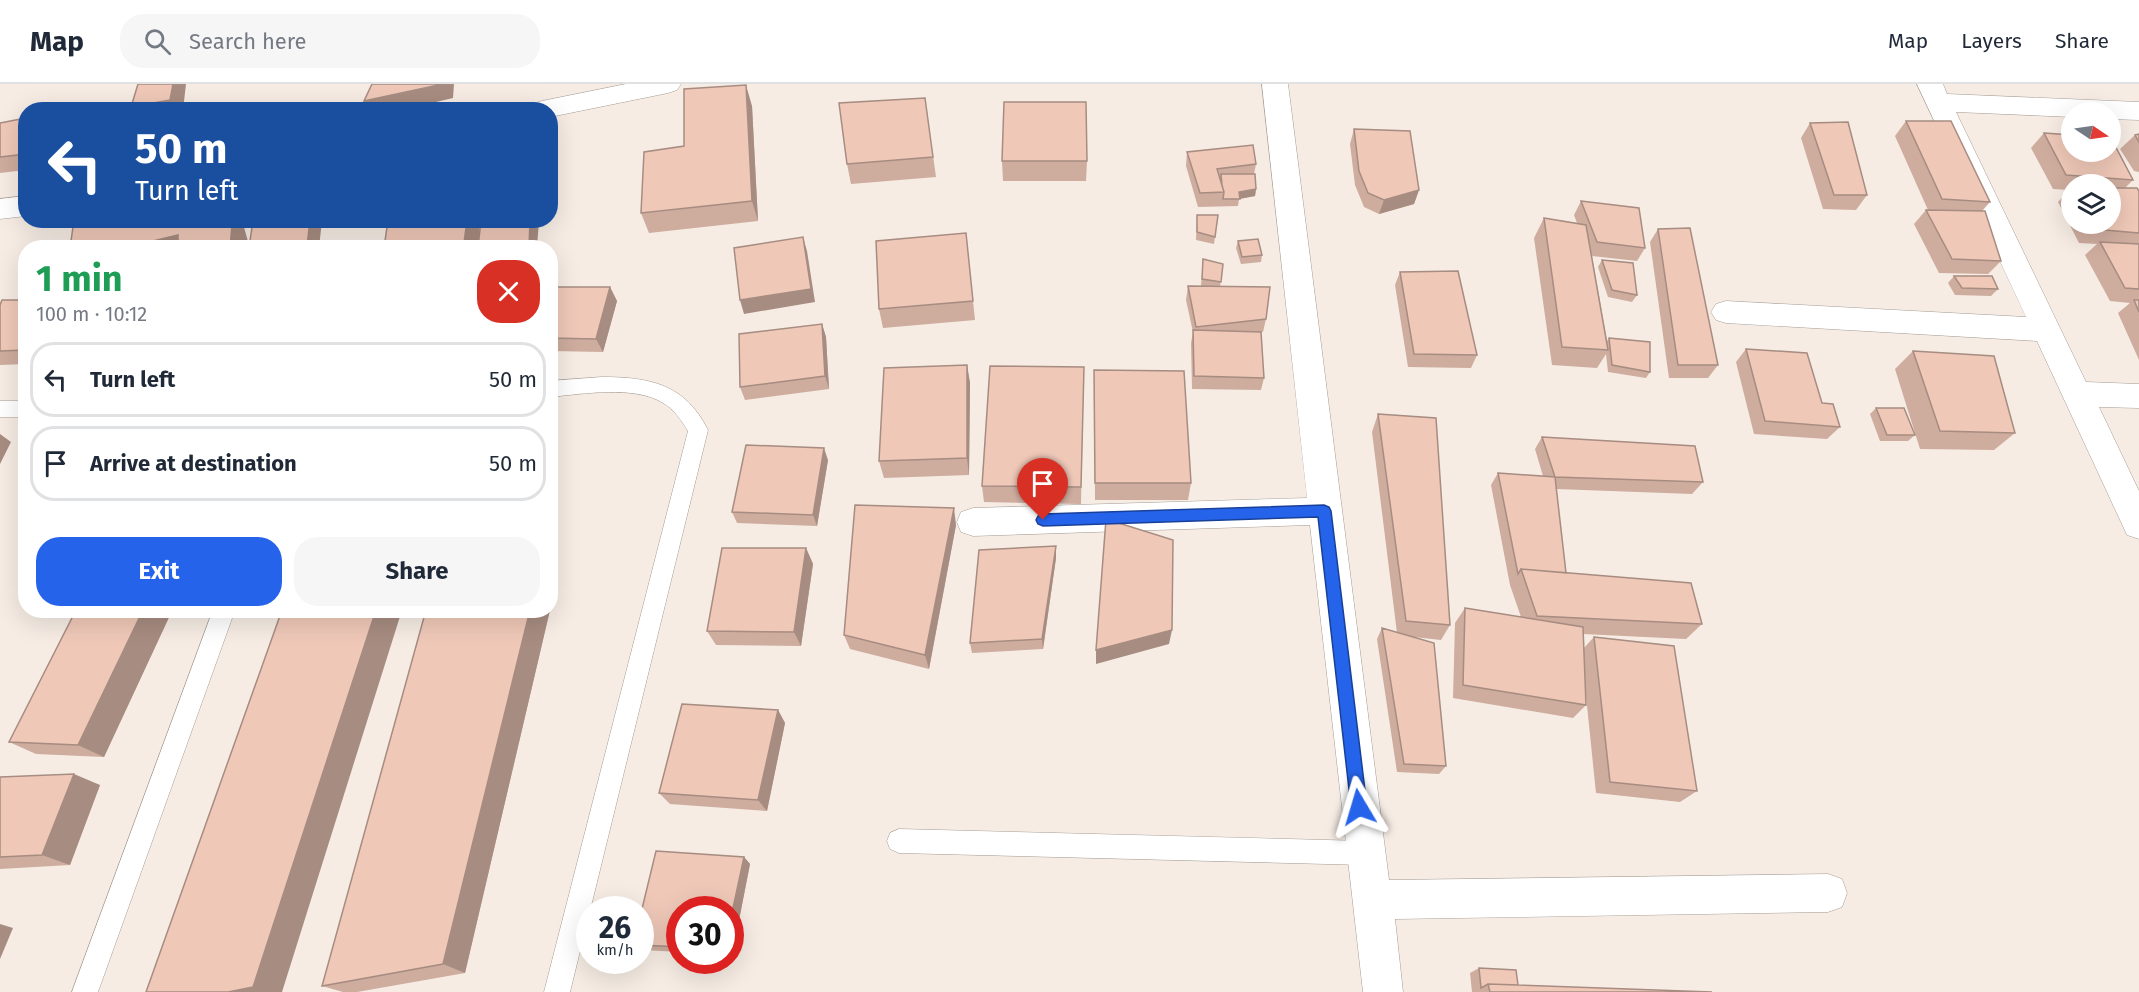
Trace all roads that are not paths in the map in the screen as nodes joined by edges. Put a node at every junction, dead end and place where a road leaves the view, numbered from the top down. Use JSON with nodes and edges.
{"nodes":[{"id":1,"x":668,"y":84,"type":"edge"},
{"id":2,"x":1275,"y":84,"type":"edge"},
{"id":3,"x":1934,"y":93,"type":"edge"},
{"id":4,"x":558,"y":107,"type":"edge"},
{"id":5,"x":2139,"y":111,"type":"edge"},
{"id":6,"x":18,"y":207,"type":"edge"},
{"id":7,"x":0,"y":209,"type":"edge"},
{"id":8,"x":1726,"y":312,"type":"dead end"},
{"id":9,"x":2047,"y":330,"type":"junction"},
{"id":10,"x":558,"y":388,"type":"edge"},
{"id":11,"x":2078,"y":394,"type":"junction"},
{"id":12,"x":2139,"y":396,"type":"edge"},
{"id":13,"x":0,"y":409,"type":"edge"},
{"id":14,"x":18,"y":409,"type":"edge"},
{"id":15,"x":1324,"y":511,"type":"junction"},
{"id":16,"x":973,"y":522,"type":"dead end"},
{"id":17,"x":2139,"y":525,"type":"edge"},
{"id":18,"x":221,"y":618,"type":"edge"},
{"id":19,"x":900,"y":841,"type":"dead end"},
{"id":20,"x":1365,"y":853,"type":"junction"},
{"id":21,"x":1828,"y":893,"type":"dead end"},
{"id":22,"x":1373,"y":900,"type":"junction"},
{"id":23,"x":85,"y":992,"type":"edge"},
{"id":24,"x":557,"y":992,"type":"edge"},
{"id":25,"x":1383,"y":992,"type":"edge"}],
"edges":[{"from":1,"to":4,"type":"street"},
{"from":2,"to":15,"type":"street"},
{"from":3,"to":5,"type":"street"},
{"from":3,"to":9,"type":"street"},
{"from":6,"to":7,"type":"street"},
{"from":8,"to":9,"type":"street"},
{"from":9,"to":11,"type":"street"},
{"from":10,"to":24,"type":"lane"},
{"from":11,"to":12,"type":"street"},
{"from":11,"to":17,"type":"street"},
{"from":13,"to":14,"type":"lane"},
{"from":15,"to":16,"type":"street"},
{"from":15,"to":20,"type":"street"},
{"from":18,"to":23,"type":"lane"},
{"from":19,"to":20,"type":"lane"},
{"from":20,"to":22,"type":"street"},
{"from":21,"to":22,"type":"street"},
{"from":22,"to":25,"type":"street"}]}
